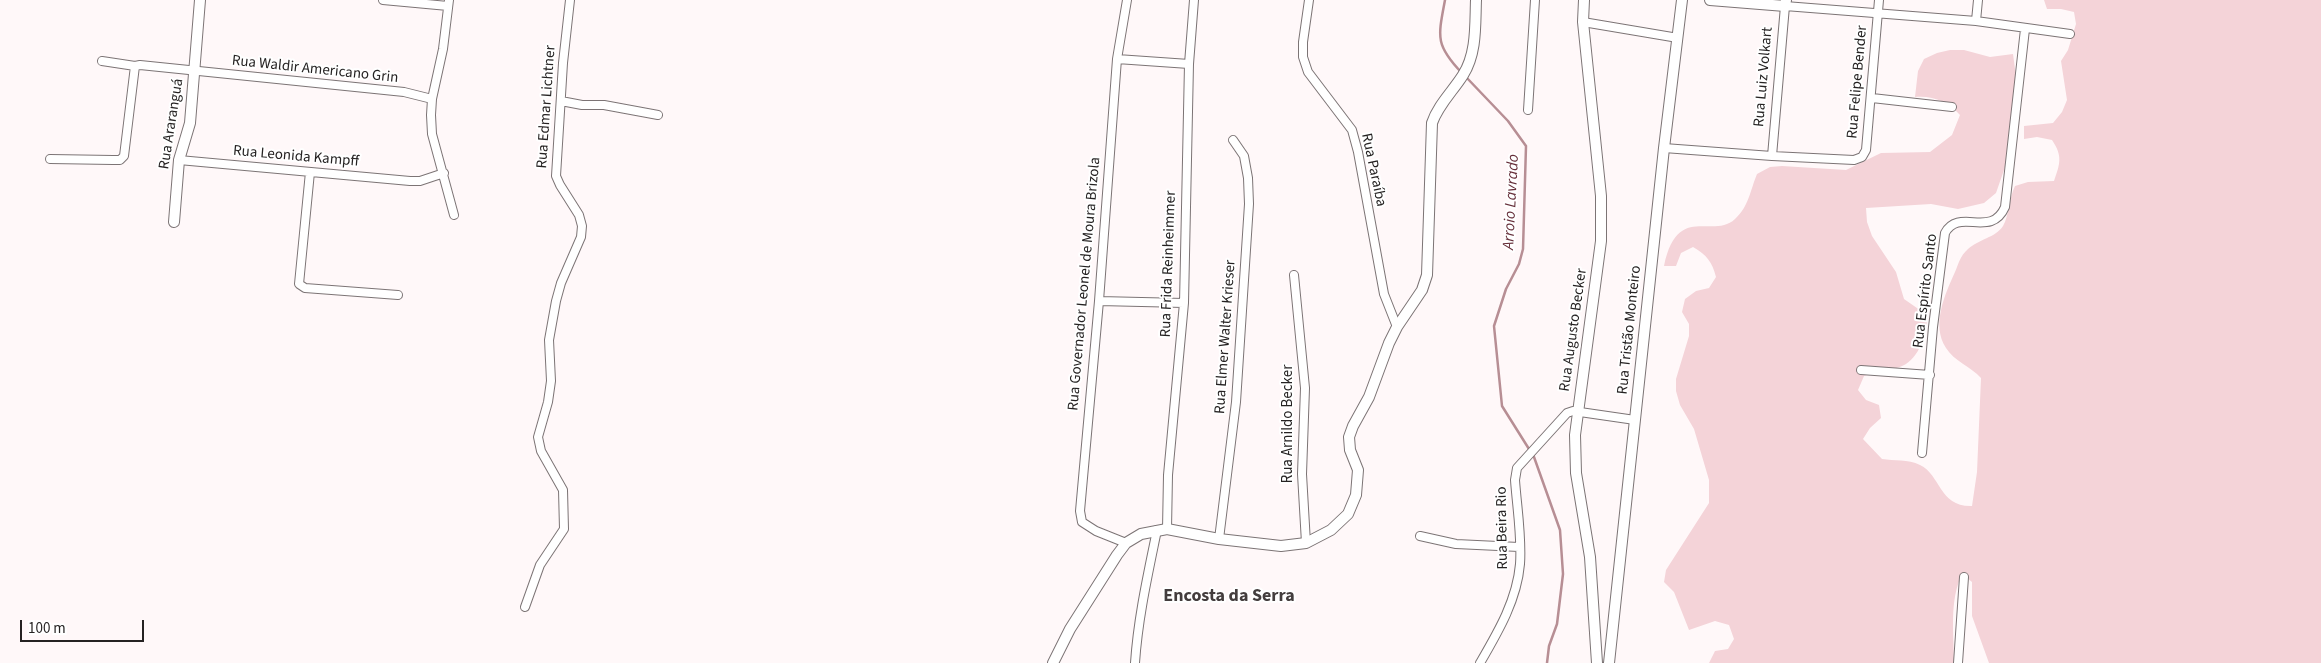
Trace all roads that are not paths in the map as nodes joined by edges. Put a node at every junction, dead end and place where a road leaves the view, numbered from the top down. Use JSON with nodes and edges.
{"nodes":[{"id":1,"x":200,"y":0,"type":"edge"},
{"id":2,"x":383,"y":0,"type":"edge"},
{"id":3,"x":570,"y":0,"type":"edge"},
{"id":4,"x":1127,"y":0,"type":"edge"},
{"id":5,"x":1194,"y":0,"type":"edge"},
{"id":6,"x":1309,"y":0,"type":"edge"},
{"id":7,"x":1476,"y":0,"type":"edge"},
{"id":8,"x":1535,"y":0,"type":"edge"},
{"id":9,"x":1584,"y":0,"type":"edge"},
{"id":10,"x":1682,"y":0,"type":"edge"},
{"id":11,"x":1710,"y":0,"type":"edge"},
{"id":12,"x":1879,"y":0,"type":"edge"},
{"id":13,"x":1978,"y":0,"type":"edge"},
{"id":14,"x":449,"y":3,"type":"edge"},
{"id":15,"x":1785,"y":3,"type":"edge"},
{"id":16,"x":1878,"y":13,"type":"junction"},
{"id":17,"x":1976,"y":21,"type":"junction"},
{"id":18,"x":1584,"y":22,"type":"junction"},
{"id":19,"x":2025,"y":29,"type":"junction"},
{"id":20,"x":2070,"y":34,"type":"dead end"},
{"id":21,"x":1678,"y":38,"type":"junction"},
{"id":22,"x":1117,"y":59,"type":"junction"},
{"id":23,"x":102,"y":60,"type":"dead end"},
{"id":24,"x":1189,"y":64,"type":"junction"},
{"id":25,"x":135,"y":66,"type":"junction"},
{"id":26,"x":195,"y":71,"type":"junction"},
{"id":27,"x":1872,"y":98,"type":"junction"},
{"id":28,"x":432,"y":99,"type":"junction"},
{"id":29,"x":561,"y":101,"type":"junction"},
{"id":30,"x":1952,"y":107,"type":"dead end"},
{"id":31,"x":1528,"y":110,"type":"dead end"},
{"id":32,"x":658,"y":115,"type":"dead end"},
{"id":33,"x":1233,"y":140,"type":"dead end"},
{"id":34,"x":1664,"y":148,"type":"junction"},
{"id":35,"x":1772,"y":156,"type":"junction"},
{"id":36,"x":50,"y":158,"type":"dead end"},
{"id":37,"x":179,"y":160,"type":"junction"},
{"id":38,"x":310,"y":172,"type":"junction"},
{"id":39,"x":444,"y":173,"type":"junction"},
{"id":40,"x":454,"y":215,"type":"dead end"},
{"id":41,"x":174,"y":222,"type":"dead end"},
{"id":42,"x":1294,"y":275,"type":"dead end"},
{"id":43,"x":398,"y":295,"type":"dead end"},
{"id":44,"x":1099,"y":301,"type":"junction"},
{"id":45,"x":1184,"y":303,"type":"junction"},
{"id":46,"x":1396,"y":327,"type":"junction"},
{"id":47,"x":1861,"y":370,"type":"dead end"},
{"id":48,"x":1930,"y":375,"type":"junction"},
{"id":49,"x":1578,"y":412,"type":"junction"},
{"id":50,"x":1635,"y":420,"type":"junction"},
{"id":51,"x":1922,"y":453,"type":"dead end"},
{"id":52,"x":1162,"y":530,"type":"junction"},
{"id":53,"x":1420,"y":536,"type":"dead end"},
{"id":54,"x":1219,"y":539,"type":"junction"},
{"id":55,"x":1126,"y":543,"type":"junction"},
{"id":56,"x":1306,"y":543,"type":"junction"},
{"id":57,"x":1519,"y":546,"type":"junction"},
{"id":58,"x":1964,"y":577,"type":"dead end"},
{"id":59,"x":525,"y":607,"type":"dead end"},
{"id":60,"x":1053,"y":663,"type":"edge"},
{"id":61,"x":1135,"y":663,"type":"edge"},
{"id":62,"x":1480,"y":663,"type":"edge"},
{"id":63,"x":1596,"y":663,"type":"edge"},
{"id":64,"x":1609,"y":663,"type":"edge"},
{"id":65,"x":1958,"y":663,"type":"edge"}],
"edges":[{"from":1,"to":26,"type":"street","name":"Rua Araranguá"},
{"from":2,"to":14,"type":"street"},
{"from":3,"to":29,"type":"street","name":"Rua Edmar Lichtner"},
{"from":4,"to":22,"type":"street","name":"Rua Governador Leonel de Moura Brizola"},
{"from":5,"to":24,"type":"street","name":"Rua Frida Reinheimmer"},
{"from":6,"to":46,"type":"street","name":"Rua Paraíba"},
{"from":7,"to":46,"type":"street"},
{"from":8,"to":31,"type":"street"},
{"from":9,"to":18,"type":"street","name":"Rua Augusto Becker"},
{"from":10,"to":21,"type":"street","name":"Rua Tristão Monteiro"},
{"from":11,"to":15,"type":"street"},
{"from":12,"to":16,"type":"street","name":"Rua Felipe Bender"},
{"from":13,"to":17,"type":"street"},
{"from":14,"to":28,"type":"street"},
{"from":15,"to":16,"type":"street"},
{"from":15,"to":35,"type":"street","name":"Rua Luiz Volkart"},
{"from":16,"to":17,"type":"street"},
{"from":16,"to":27,"type":"street","name":"Rua Felipe Bender"},
{"from":17,"to":19,"type":"street"},
{"from":18,"to":21,"type":"street"},
{"from":18,"to":49,"type":"street","name":"Rua Augusto Becker"},
{"from":19,"to":20,"type":"street"},
{"from":19,"to":48,"type":"street","name":"Rua Espírito Santo"},
{"from":21,"to":34,"type":"street","name":"Rua Tristão Monteiro"},
{"from":22,"to":24,"type":"street"},
{"from":22,"to":44,"type":"street","name":"Rua Governador Leonel de Moura Brizola"},
{"from":23,"to":25,"type":"street","name":"Rua Waldir Americano Grin"},
{"from":24,"to":45,"type":"street","name":"Rua Frida Reinheimmer"},
{"from":25,"to":26,"type":"street","name":"Rua Waldir Americano Grin"},
{"from":25,"to":36,"type":"street"},
{"from":26,"to":28,"type":"street","name":"Rua Waldir Americano Grin"},
{"from":26,"to":37,"type":"street","name":"Rua Araranguá"},
{"from":27,"to":30,"type":"street"},
{"from":27,"to":35,"type":"street","name":"Rua Felipe Bender"},
{"from":28,"to":39,"type":"street"},
{"from":29,"to":32,"type":"street"},
{"from":29,"to":59,"type":"street","name":"Rua Edmar Lichtner"},
{"from":33,"to":54,"type":"street","name":"Rua Elmer Walter Krieser"},
{"from":34,"to":35,"type":"street"},
{"from":34,"to":50,"type":"street","name":"Rua Tristão Monteiro"},
{"from":37,"to":38,"type":"street","name":"Rua Leonida Kampff"},
{"from":37,"to":41,"type":"street","name":"Rua Araranguá"},
{"from":38,"to":39,"type":"street","name":"Rua Leonida Kampff"},
{"from":38,"to":43,"type":"street"},
{"from":39,"to":40,"type":"street"},
{"from":42,"to":56,"type":"street","name":"Rua Arnildo Becker"},
{"from":44,"to":45,"type":"street"},
{"from":44,"to":55,"type":"street","name":"Rua Governador Leonel de Moura Brizola"},
{"from":45,"to":52,"type":"street","name":"Rua Frida Reinheimmer"},
{"from":46,"to":56,"type":"street"},
{"from":47,"to":48,"type":"street"},
{"from":48,"to":51,"type":"street","name":"Rua Espírito Santo"},
{"from":49,"to":50,"type":"street"},
{"from":49,"to":57,"type":"street","name":"Rua Beira Rio"},
{"from":49,"to":63,"type":"street","name":"Rua Augusto Becker"},
{"from":50,"to":64,"type":"street","name":"Rua Tristão Monteiro"},
{"from":52,"to":54,"type":"street"},
{"from":52,"to":55,"type":"street"},
{"from":52,"to":61,"type":"street","name":"Rua Frida Reinheimmer"},
{"from":53,"to":57,"type":"street"},
{"from":54,"to":56,"type":"street"},
{"from":55,"to":60,"type":"street"},
{"from":57,"to":62,"type":"street","name":"Rua Beira Rio"},
{"from":58,"to":65,"type":"street"}]}
